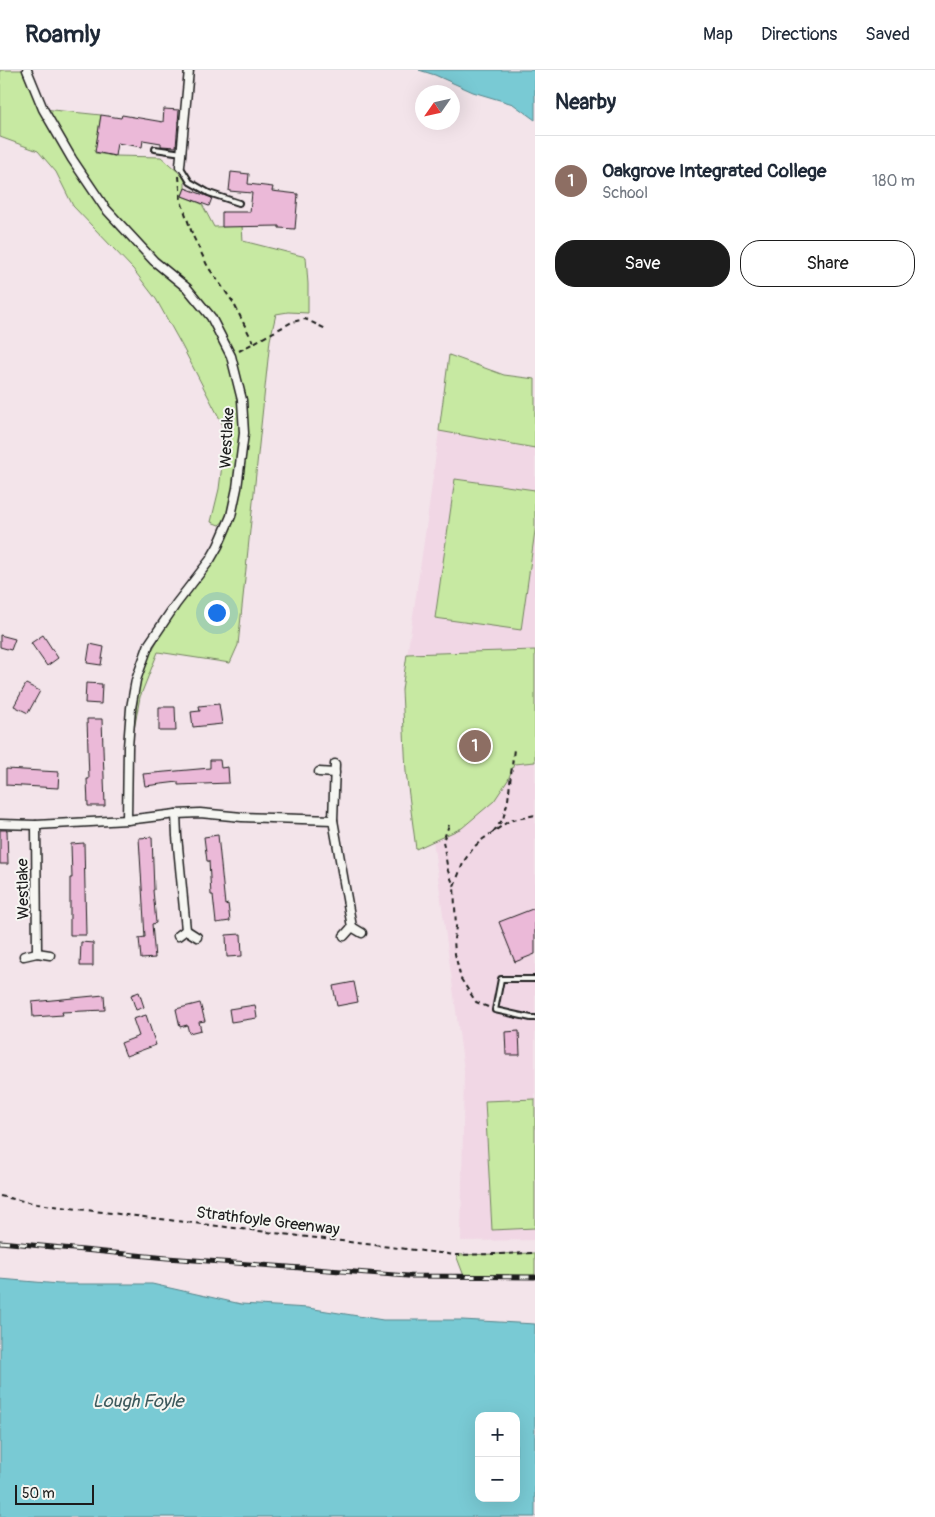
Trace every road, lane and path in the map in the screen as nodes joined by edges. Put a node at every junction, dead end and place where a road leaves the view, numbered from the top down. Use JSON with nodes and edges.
{"nodes":[{"id":1,"x":27,"y":70,"type":"edge"},
{"id":2,"x":190,"y":70,"type":"edge"},
{"id":3,"x":155,"y":149,"type":"dead end"},
{"id":4,"x":182,"y":153,"type":"junction"},
{"id":5,"x":180,"y":166,"type":"junction"},
{"id":6,"x":239,"y":203,"type":"dead end"},
{"id":7,"x":326,"y":329,"type":"dead end"},
{"id":8,"x":253,"y":342,"type":"junction"},
{"id":9,"x":231,"y":356,"type":"junction"},
{"id":10,"x":514,"y":749,"type":"dead end"},
{"id":11,"x":335,"y":764,"type":"dead end"},
{"id":12,"x":318,"y":772,"type":"dead end"},
{"id":13,"x":334,"y":773,"type":"junction"},
{"id":14,"x":176,"y":814,"type":"junction"},
{"id":15,"x":535,"y":815,"type":"edge"},
{"id":16,"x":127,"y":820,"type":"junction"},
{"id":17,"x":333,"y":820,"type":"junction"},
{"id":18,"x":0,"y":824,"type":"edge"},
{"id":19,"x":36,"y":825,"type":"junction"},
{"id":20,"x":449,"y":825,"type":"dead end"},
{"id":21,"x":491,"y":834,"type":"junction"},
{"id":22,"x":454,"y":886,"type":"junction"},
{"id":23,"x":352,"y":927,"type":"junction"},
{"id":24,"x":186,"y":930,"type":"junction"},
{"id":25,"x":362,"y":933,"type":"dead end"},
{"id":26,"x":178,"y":936,"type":"dead end"},
{"id":27,"x":344,"y":936,"type":"dead end"},
{"id":28,"x":197,"y":937,"type":"dead end"},
{"id":29,"x":37,"y":953,"type":"junction"},
{"id":30,"x":50,"y":955,"type":"dead end"},
{"id":31,"x":24,"y":956,"type":"dead end"},
{"id":32,"x":535,"y":979,"type":"edge"},
{"id":33,"x":495,"y":1010,"type":"junction"},
{"id":34,"x":535,"y":1018,"type":"edge"},
{"id":35,"x":0,"y":1196,"type":"edge"},
{"id":36,"x":535,"y":1253,"type":"edge"}],
"edges":[{"from":1,"to":9,"type":"street","name":"Westlake"},
{"from":2,"to":4,"type":"street"},
{"from":3,"to":4,"type":"lane"},
{"from":4,"to":5,"type":"street"},
{"from":5,"to":6,"type":"lane"},
{"from":5,"to":8,"type":"path"},
{"from":7,"to":8,"type":"path"},
{"from":8,"to":9,"type":"path"},
{"from":9,"to":16,"type":"street","name":"Westlake"},
{"from":10,"to":21,"type":"path"},
{"from":11,"to":13,"type":"street"},
{"from":12,"to":13,"type":"street"},
{"from":13,"to":17,"type":"street"},
{"from":14,"to":16,"type":"street"},
{"from":14,"to":17,"type":"street"},
{"from":14,"to":24,"type":"street"},
{"from":15,"to":21,"type":"path"},
{"from":16,"to":19,"type":"street"},
{"from":17,"to":23,"type":"street"},
{"from":18,"to":19,"type":"street"},
{"from":19,"to":29,"type":"street","name":"Westlake"},
{"from":20,"to":22,"type":"path"},
{"from":21,"to":22,"type":"path"},
{"from":22,"to":33,"type":"path"},
{"from":23,"to":25,"type":"street"},
{"from":23,"to":27,"type":"street"},
{"from":24,"to":26,"type":"street"},
{"from":24,"to":28,"type":"street"},
{"from":29,"to":30,"type":"street"},
{"from":29,"to":31,"type":"street"},
{"from":32,"to":33,"type":"lane"},
{"from":33,"to":34,"type":"lane"},
{"from":35,"to":36,"type":"path","name":"Strathfoyle Greenway"}]}
